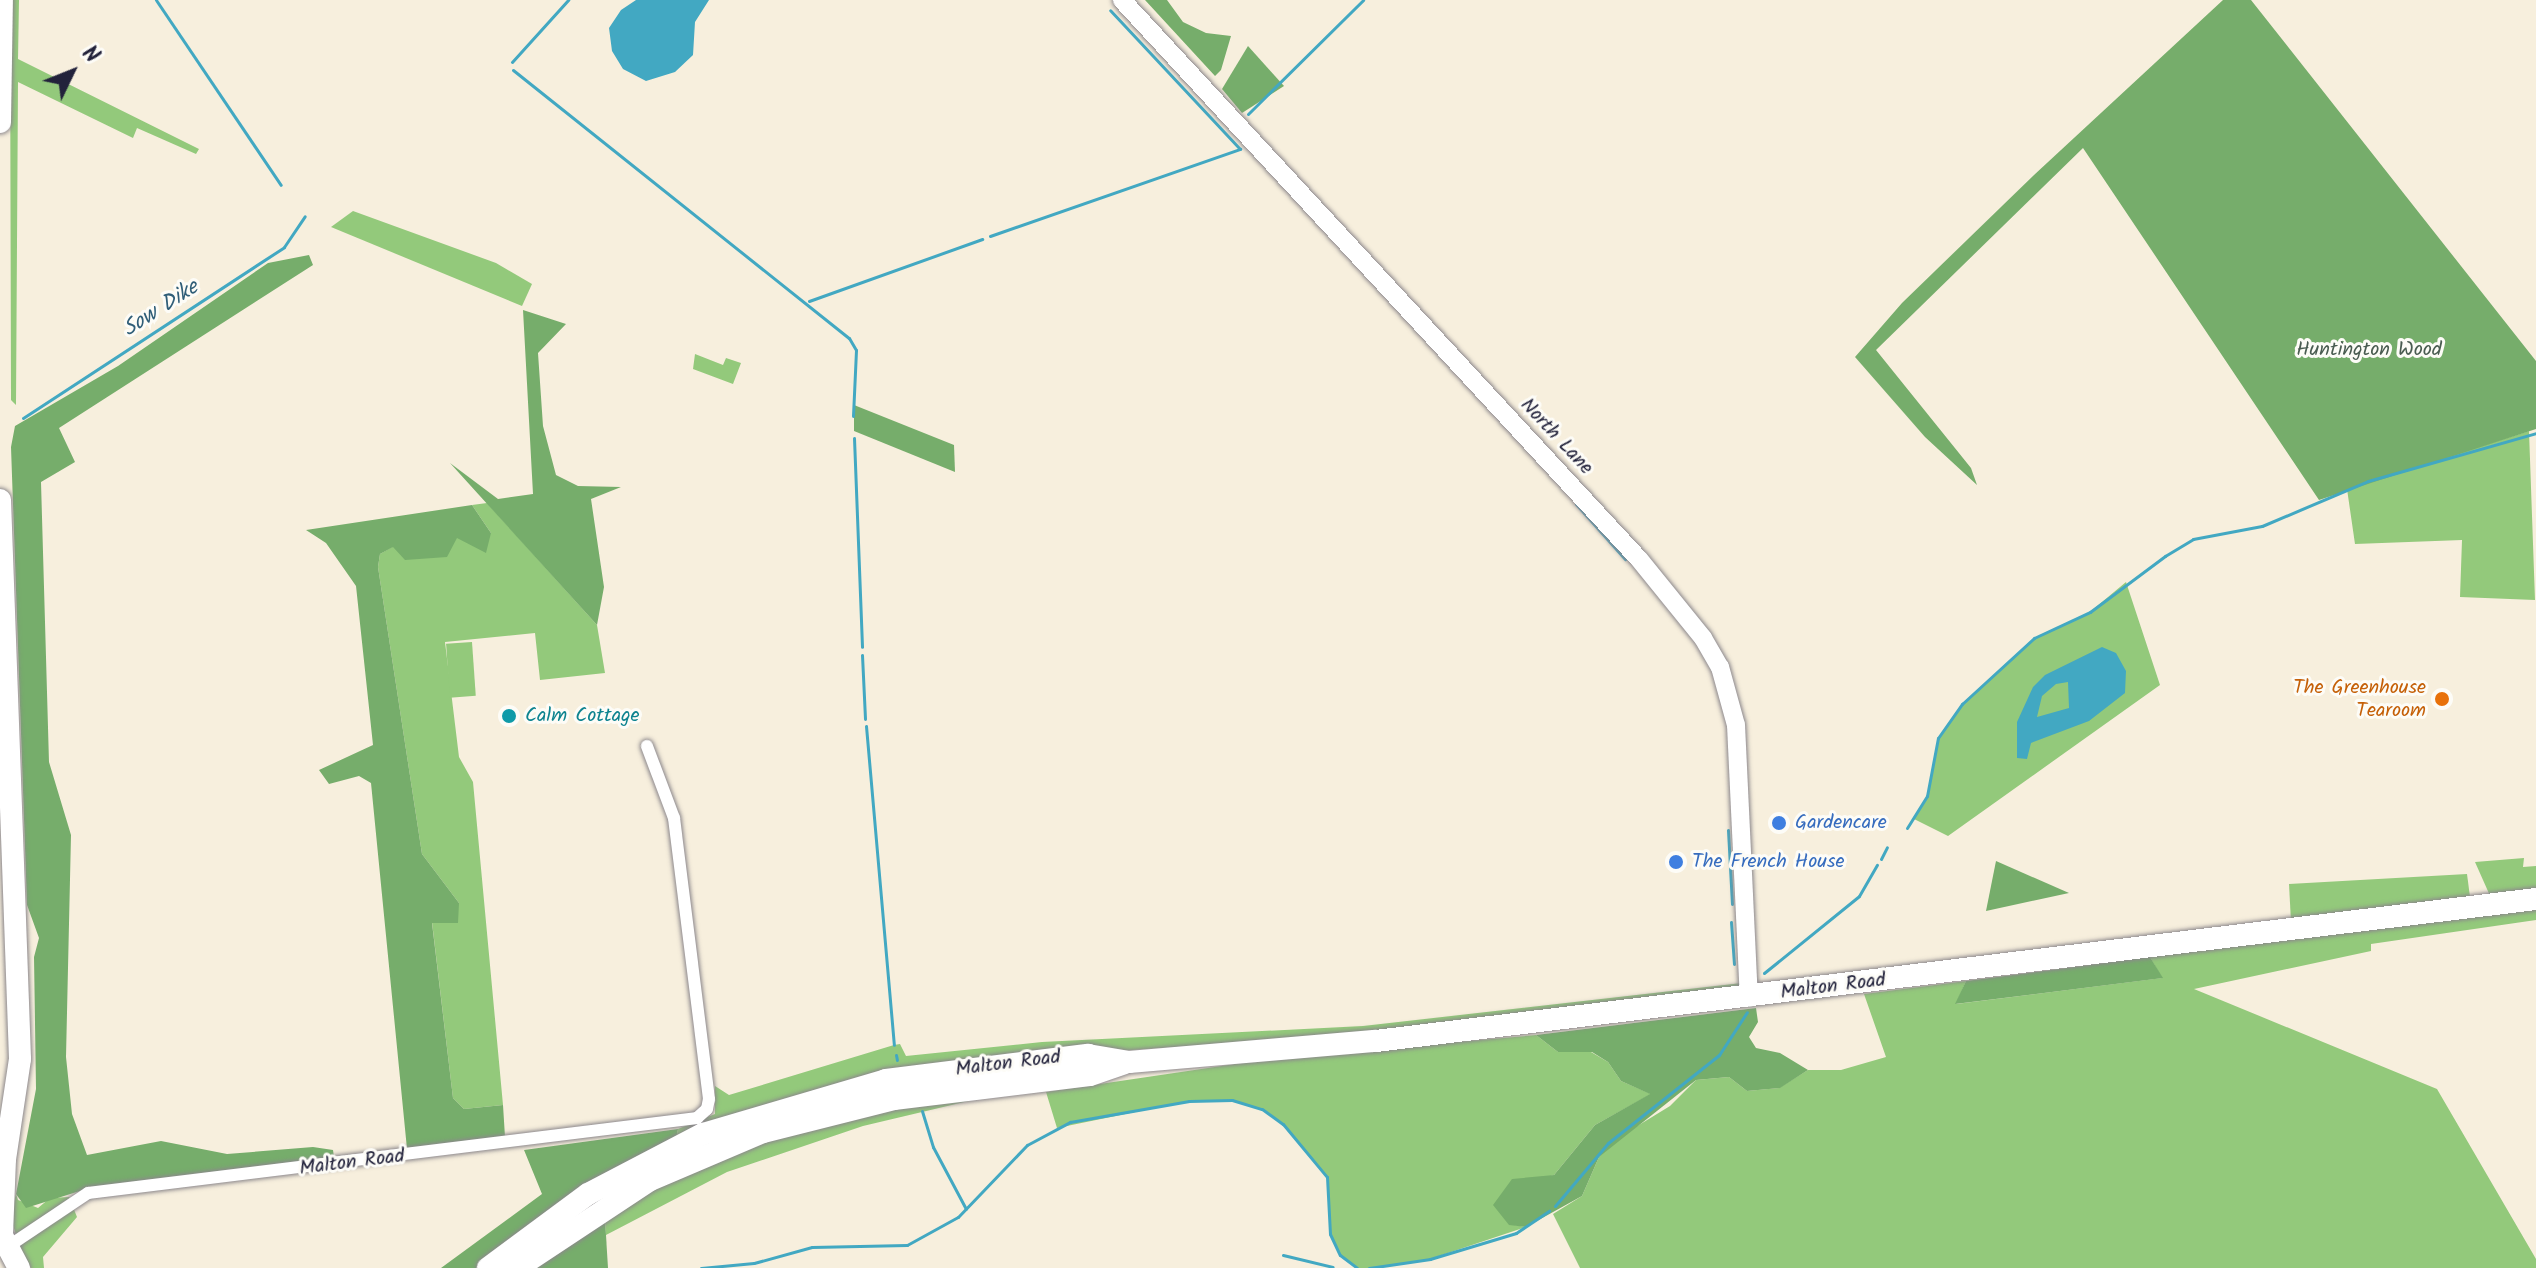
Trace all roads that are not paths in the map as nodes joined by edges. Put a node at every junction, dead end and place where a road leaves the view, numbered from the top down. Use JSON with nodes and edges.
{"nodes":[{"id":1,"x":2,"y":0,"type":"edge"},
{"id":2,"x":1122,"y":0,"type":"edge"},
{"id":3,"x":0,"y":122,"type":"edge"},
{"id":4,"x":0,"y":500,"type":"edge"},
{"id":5,"x":647,"y":746,"type":"dead end"},
{"id":6,"x":2536,"y":899,"type":"edge"},
{"id":7,"x":1749,"y":998,"type":"junction"},
{"id":8,"x":707,"y":1143,"type":"junction"},
{"id":9,"x":3,"y":1163,"type":"edge"},
{"id":10,"x":9,"y":1250,"type":"edge"},
{"id":11,"x":488,"y":1268,"type":"edge"},
{"id":12,"x":517,"y":1268,"type":"edge"}],
"edges":[{"from":1,"to":3,"type":"highway"},
{"from":2,"to":7,"type":"street","name":"North Lane"},
{"from":4,"to":9,"type":"highway"},
{"from":5,"to":10,"type":"street","name":"Malton Road"},
{"from":6,"to":7,"type":"highway","name":"Malton Road"},
{"from":7,"to":8,"type":"highway","name":"Malton Road"},
{"from":8,"to":11,"type":"highway"},
{"from":8,"to":12,"type":"highway"},
{"from":9,"to":10,"type":"highway"}]}
